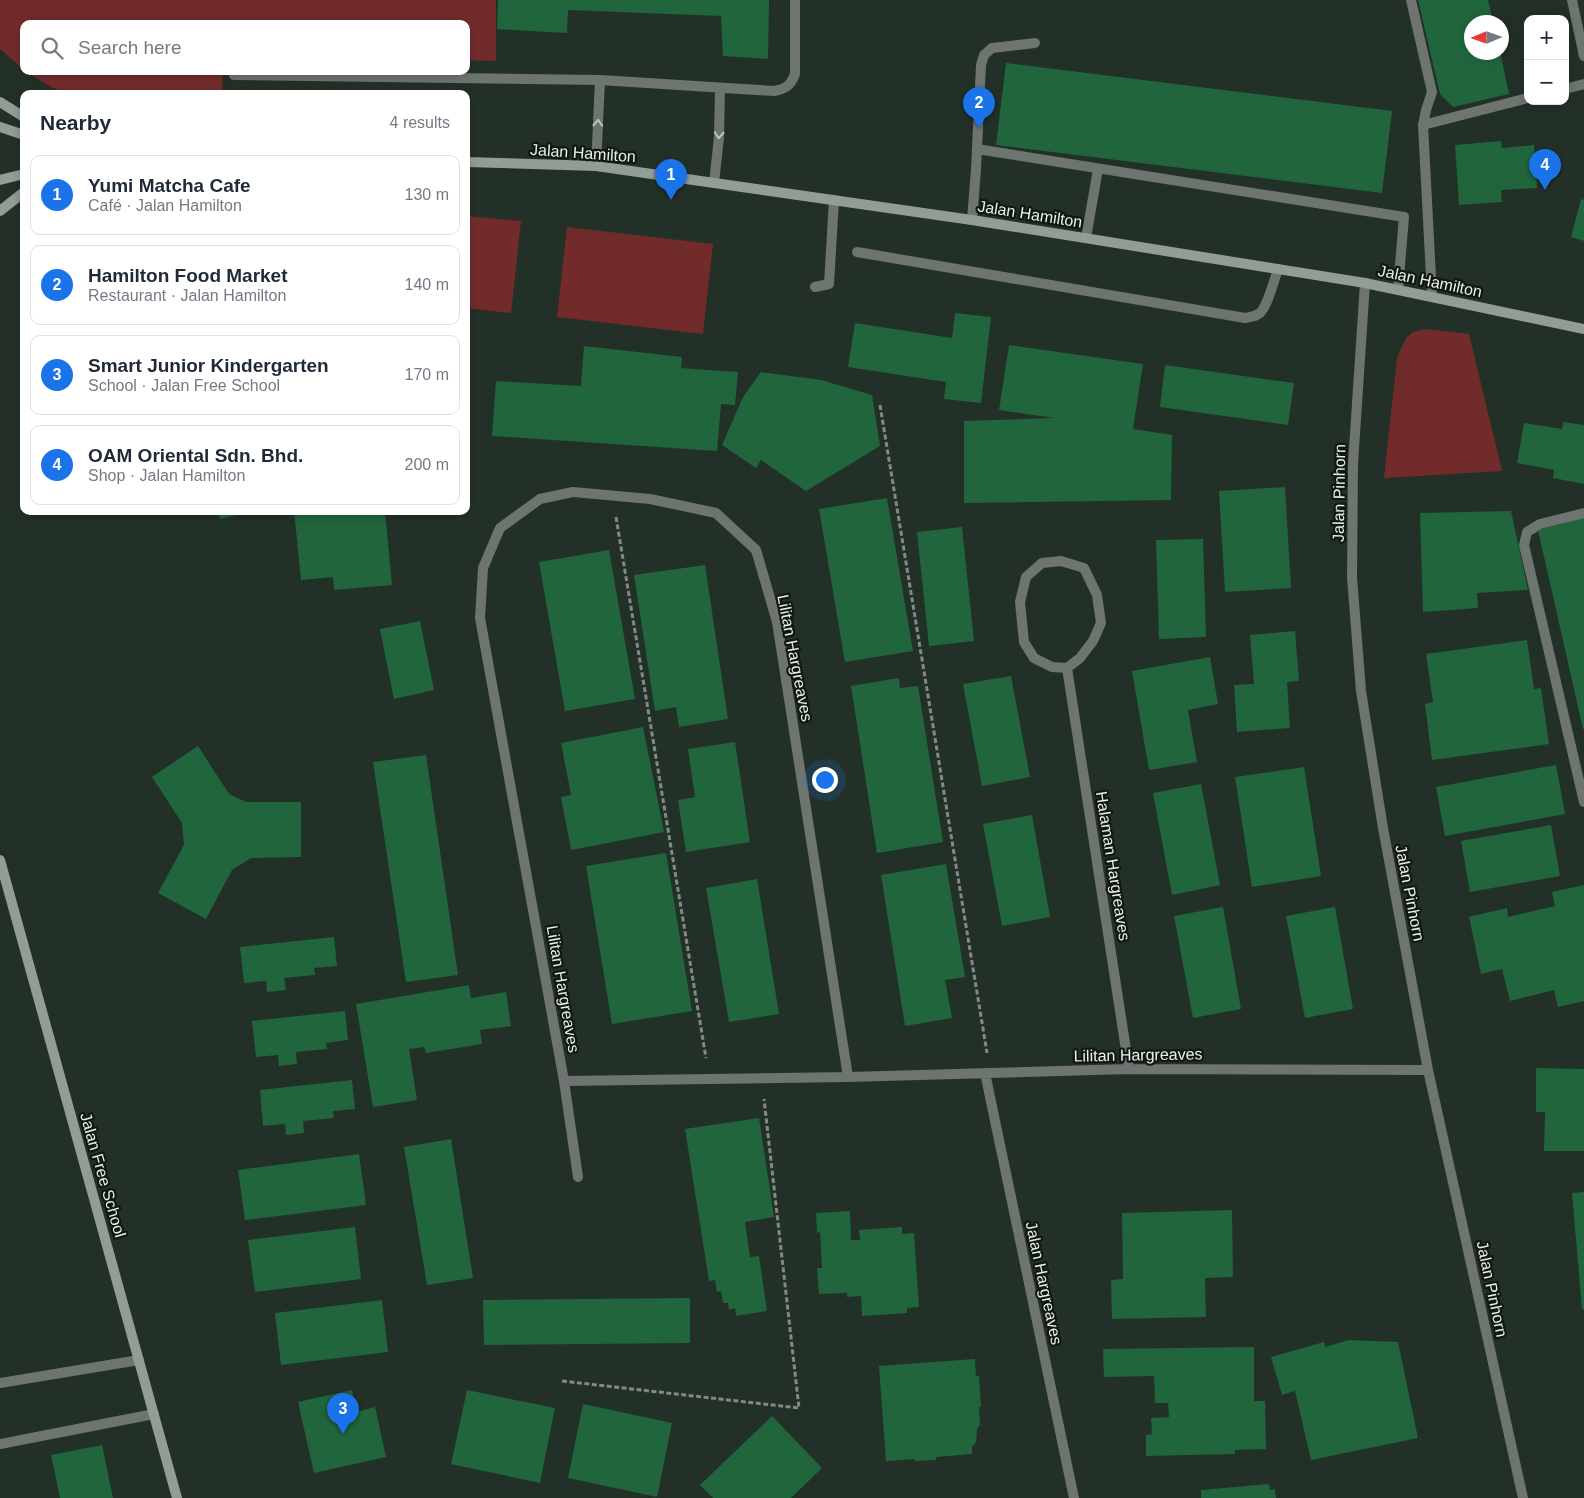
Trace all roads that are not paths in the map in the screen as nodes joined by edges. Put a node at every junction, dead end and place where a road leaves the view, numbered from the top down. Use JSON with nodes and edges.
{"nodes":[{"id":1,"x":795,"y":0,"type":"edge"},
{"id":2,"x":1411,"y":0,"type":"edge"},
{"id":3,"x":1572,"y":0,"type":"edge"},
{"id":4,"x":1034,"y":43,"type":"dead end"},
{"id":5,"x":1584,"y":56,"type":"edge"},
{"id":6,"x":234,"y":75,"type":"dead end"},
{"id":7,"x":600,"y":80,"type":"junction"},
{"id":8,"x":1584,"y":84,"type":"edge"},
{"id":9,"x":720,"y":88,"type":"junction"},
{"id":10,"x":1569,"y":88,"type":"edge"},
{"id":11,"x":1524,"y":99,"type":"edge"},
{"id":12,"x":0,"y":102,"type":"edge"},
{"id":13,"x":20,"y":114,"type":"edge"},
{"id":14,"x":1423,"y":125,"type":"junction"},
{"id":15,"x":0,"y":127,"type":"edge"},
{"id":16,"x":20,"y":134,"type":"edge"},
{"id":17,"x":977,"y":149,"type":"junction"},
{"id":18,"x":470,"y":162,"type":"edge"},
{"id":19,"x":596,"y":166,"type":"junction"},
{"id":20,"x":1098,"y":169,"type":"junction"},
{"id":21,"x":20,"y":175,"type":"edge"},
{"id":22,"x":0,"y":180,"type":"edge"},
{"id":23,"x":714,"y":182,"type":"junction"},
{"id":24,"x":20,"y":195,"type":"edge"},
{"id":25,"x":834,"y":200,"type":"junction"},
{"id":26,"x":0,"y":211,"type":"edge"},
{"id":27,"x":972,"y":220,"type":"junction"},
{"id":28,"x":1086,"y":238,"type":"junction"},
{"id":29,"x":857,"y":252,"type":"dead end"},
{"id":30,"x":1278,"y":269,"type":"junction"},
{"id":31,"x":1365,"y":283,"type":"junction"},
{"id":32,"x":815,"y":287,"type":"dead end"},
{"id":33,"x":1398,"y":289,"type":"junction"},
{"id":34,"x":1432,"y":296,"type":"junction"},
{"id":35,"x":1584,"y":329,"type":"edge"},
{"id":36,"x":1584,"y":513,"type":"edge"},
{"id":37,"x":1067,"y":668,"type":"junction"},
{"id":38,"x":1584,"y":802,"type":"edge"},
{"id":39,"x":0,"y":860,"type":"edge"},
{"id":40,"x":1129,"y":1069,"type":"junction"},
{"id":41,"x":1428,"y":1070,"type":"junction"},
{"id":42,"x":988,"y":1073,"type":"junction"},
{"id":43,"x":848,"y":1077,"type":"junction"},
{"id":44,"x":564,"y":1081,"type":"junction"},
{"id":45,"x":578,"y":1177,"type":"dead end"},
{"id":46,"x":139,"y":1360,"type":"junction"},
{"id":47,"x":0,"y":1383,"type":"edge"},
{"id":48,"x":154,"y":1414,"type":"junction"},
{"id":49,"x":0,"y":1444,"type":"edge"},
{"id":50,"x":177,"y":1498,"type":"edge"},
{"id":51,"x":1074,"y":1498,"type":"edge"},
{"id":52,"x":1522,"y":1498,"type":"edge"}],
"edges":[{"from":1,"to":9,"type":"street"},
{"from":2,"to":14,"type":"street"},
{"from":3,"to":5,"type":"street"},
{"from":4,"to":17,"type":"street"},
{"from":6,"to":7,"type":"street"},
{"from":7,"to":9,"type":"street"},
{"from":19,"to":7,"type":"street","one_way":true},
{"from":8,"to":10,"type":"street"},
{"from":9,"to":23,"type":"street","one_way":true},
{"from":11,"to":14,"type":"street"},
{"from":12,"to":13,"type":"main road"},
{"from":14,"to":34,"type":"street"},
{"from":15,"to":16,"type":"main road"},
{"from":17,"to":20,"type":"street"},
{"from":17,"to":27,"type":"street"},
{"from":18,"to":19,"type":"main road","name":"Jalan Hamilton"},
{"from":19,"to":23,"type":"main road","name":"Jalan Hamilton"},
{"from":20,"to":28,"type":"street"},
{"from":20,"to":33,"type":"street"},
{"from":21,"to":22,"type":"main road"},
{"from":23,"to":25,"type":"main road","name":"Jalan Hamilton"},
{"from":24,"to":26,"type":"main road"},
{"from":25,"to":27,"type":"main road","name":"Jalan Hamilton"},
{"from":25,"to":32,"type":"street"},
{"from":27,"to":28,"type":"main road","name":"Jalan Hamilton"},
{"from":28,"to":30,"type":"main road","name":"Jalan Hamilton"},
{"from":29,"to":30,"type":"street"},
{"from":30,"to":31,"type":"main road","name":"Jalan Hamilton"},
{"from":31,"to":33,"type":"main road","name":"Jalan Hamilton"},
{"from":31,"to":41,"type":"street","name":"Jalan Pinhorn"},
{"from":33,"to":34,"type":"main road","name":"Jalan Hamilton"},
{"from":34,"to":35,"type":"main road","name":"Jalan Hamilton"},
{"from":36,"to":38,"type":"street"},
{"from":37,"to":37,"type":"street"},
{"from":37,"to":40,"type":"street","name":"Halaman Hargreaves"},
{"from":39,"to":46,"type":"main road","name":"Jalan Free School"},
{"from":40,"to":41,"type":"street","name":"Lilitan Hargreaves"},
{"from":40,"to":42,"type":"street","name":"Lilitan Hargreaves"},
{"from":41,"to":52,"type":"street","name":"Jalan Pinhorn"},
{"from":42,"to":43,"type":"street","name":"Lilitan Hargreaves"},
{"from":42,"to":51,"type":"street","name":"Jalan Hargreaves"},
{"from":43,"to":44,"type":"street","name":"Lilitan Hargreaves"},
{"from":43,"to":44,"type":"street","name":"Lilitan Hargreaves"},
{"from":44,"to":45,"type":"street","name":"Lilitan Hargreaves"},
{"from":46,"to":47,"type":"street"},
{"from":46,"to":48,"type":"main road","name":"Jalan Free School"},
{"from":48,"to":49,"type":"street"},
{"from":48,"to":50,"type":"main road","name":"Jalan Free School"}]}
